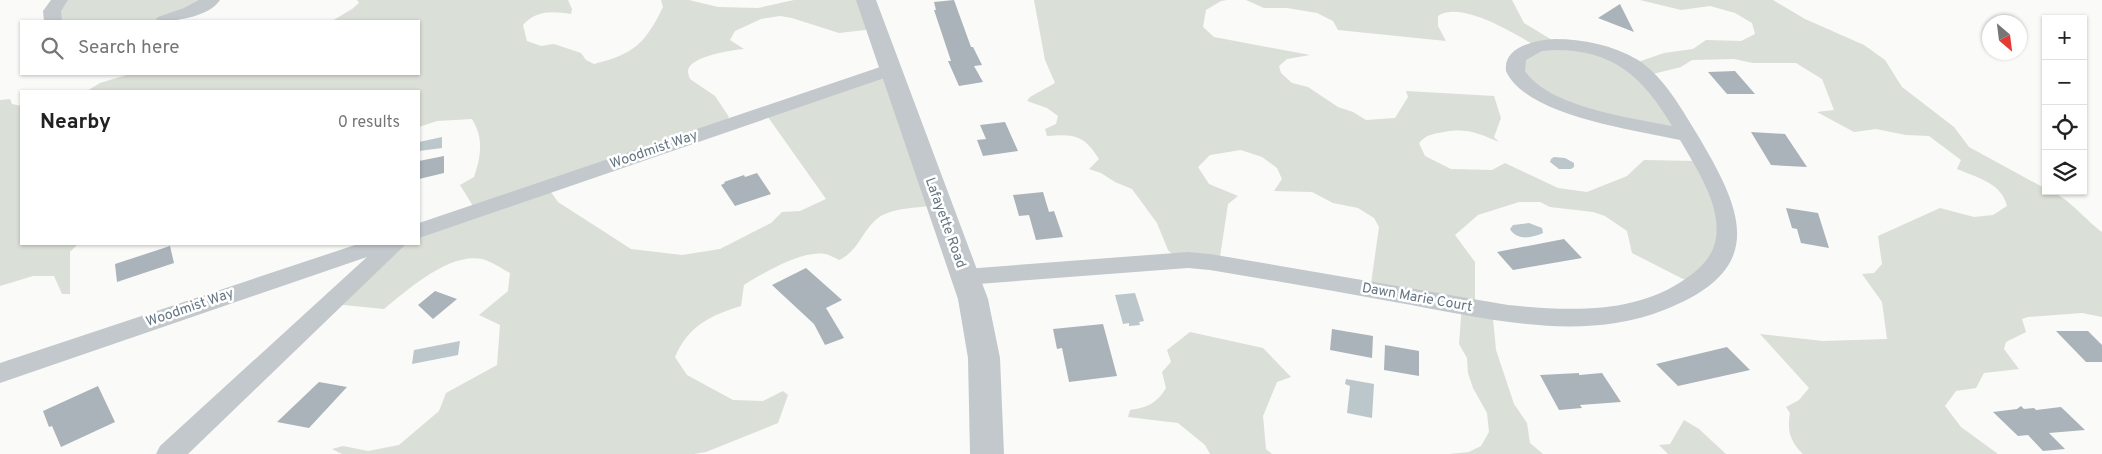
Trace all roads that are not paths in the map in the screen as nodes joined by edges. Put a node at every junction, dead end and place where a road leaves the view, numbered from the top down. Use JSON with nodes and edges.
{"nodes":[{"id":1,"x":60,"y":0,"type":"edge"},
{"id":2,"x":212,"y":0,"type":"edge"},
{"id":3,"x":866,"y":0,"type":"edge"},
{"id":4,"x":53,"y":20,"type":"edge"},
{"id":5,"x":167,"y":20,"type":"edge"},
{"id":6,"x":890,"y":70,"type":"junction"},
{"id":7,"x":1688,"y":135,"type":"junction"},
{"id":8,"x":420,"y":231,"type":"edge"},
{"id":9,"x":378,"y":245,"type":"edge"},
{"id":10,"x":394,"y":245,"type":"edge"},
{"id":11,"x":965,"y":278,"type":"junction"},
{"id":12,"x":0,"y":373,"type":"edge"},
{"id":13,"x":170,"y":454,"type":"edge"},
{"id":14,"x":987,"y":454,"type":"edge"}],
"edges":[{"from":1,"to":4,"type":"street"},
{"from":2,"to":5,"type":"street"},
{"from":3,"to":6,"type":"street","name":"Lafayette Road"},
{"from":6,"to":8,"type":"street","name":"Woodmist Way"},
{"from":6,"to":11,"type":"street","name":"Lafayette Road"},
{"from":7,"to":7,"type":"street","name":"Dawn Marie Court"},
{"from":7,"to":11,"type":"street","name":"Dawn Marie Court"},
{"from":9,"to":12,"type":"street","name":"Woodmist Way"},
{"from":10,"to":13,"type":"street"},
{"from":11,"to":14,"type":"street","name":"Lafayette Road"}]}
